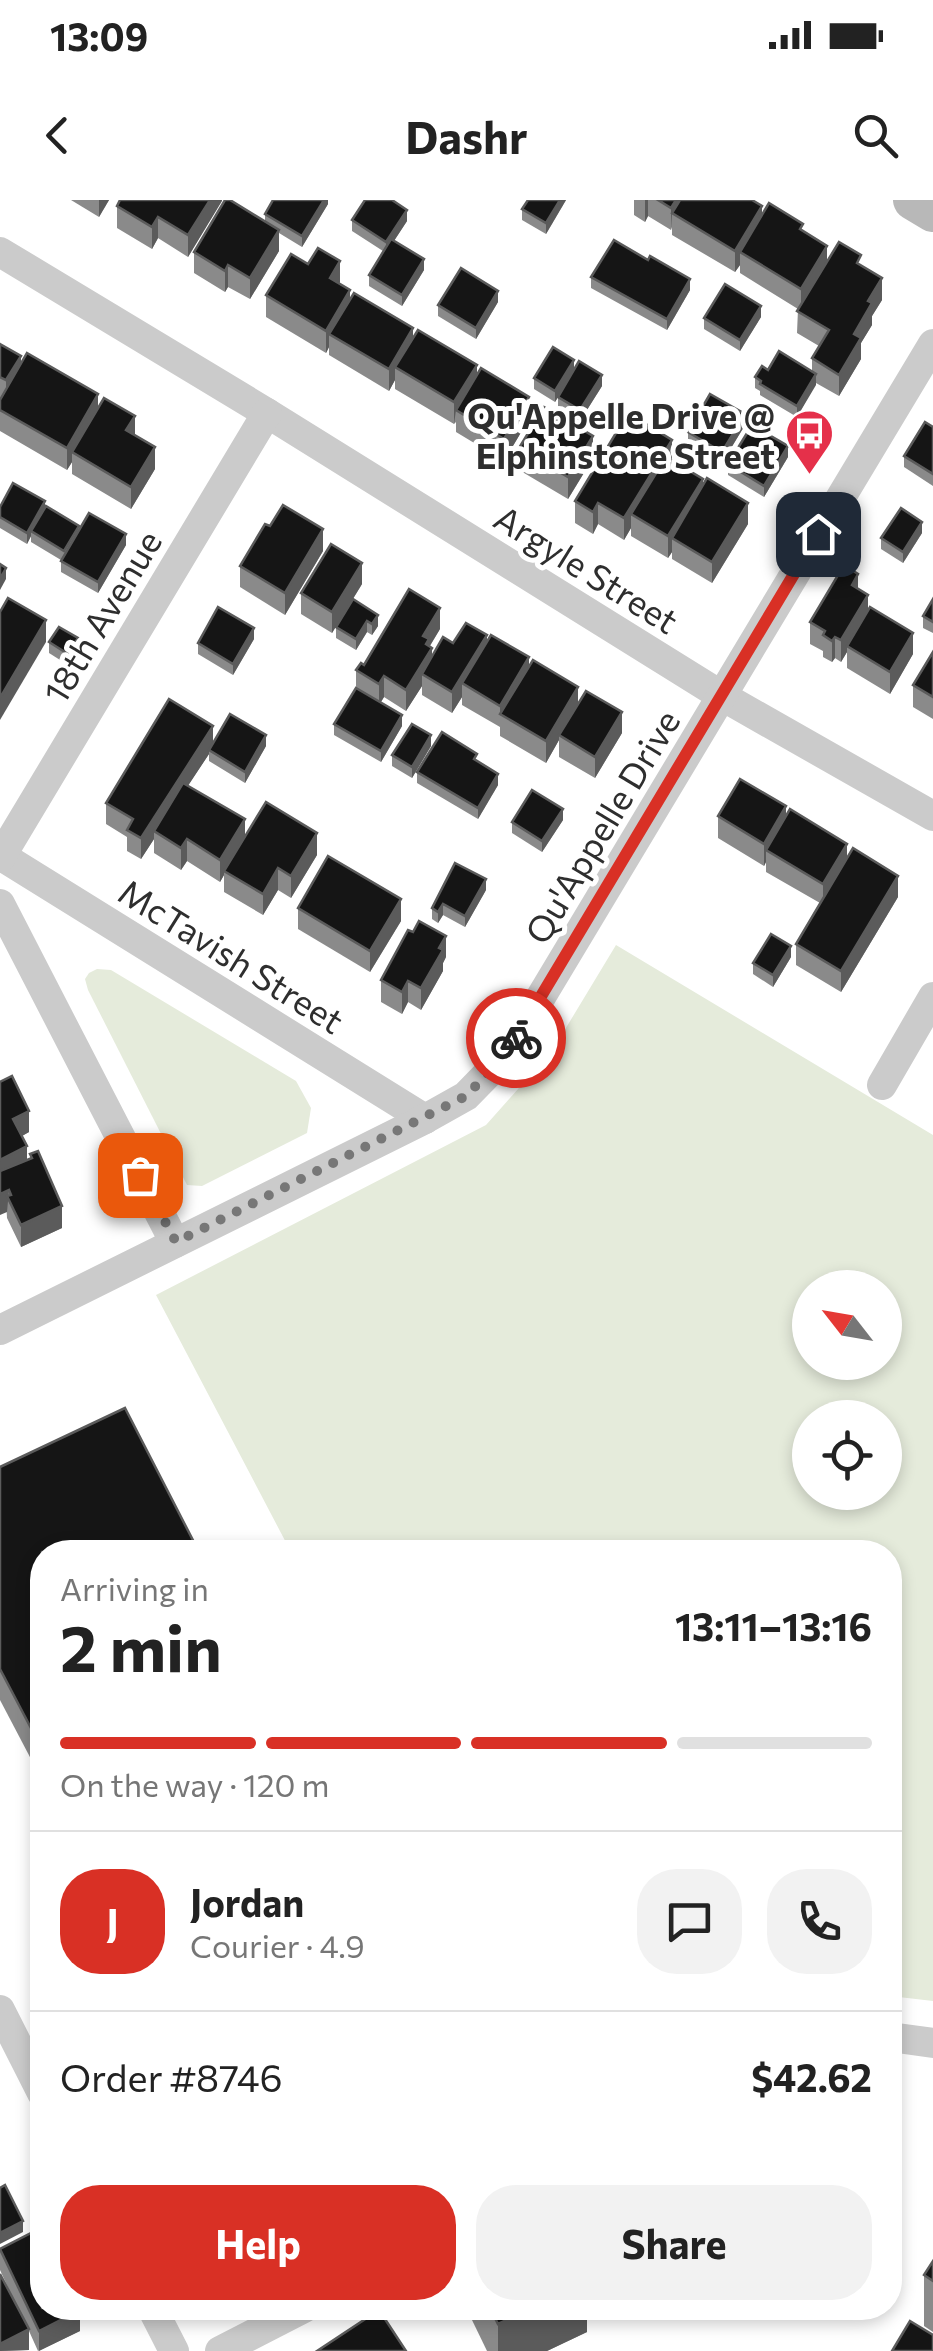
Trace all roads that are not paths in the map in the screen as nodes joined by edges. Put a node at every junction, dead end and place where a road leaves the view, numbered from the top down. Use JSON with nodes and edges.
{"nodes":[{"id":1,"x":913,"y":200,"type":"edge"},
{"id":2,"x":933,"y":212,"type":"edge"},
{"id":3,"x":0,"y":252,"type":"edge"},
{"id":4,"x":933,"y":344,"type":"edge"},
{"id":5,"x":267,"y":412,"type":"junction"},
{"id":6,"x":722,"y":696,"type":"junction"},
{"id":7,"x":933,"y":816,"type":"edge"},
{"id":8,"x":0,"y":856,"type":"edge"},
{"id":9,"x":0,"y":904,"type":"edge"},
{"id":10,"x":933,"y":997,"type":"edge"},
{"id":11,"x":882,"y":1084,"type":"dead end"},
{"id":12,"x":425,"y":1119,"type":"junction"},
{"id":13,"x":176,"y":1242,"type":"junction"},
{"id":14,"x":0,"y":1330,"type":"edge"},
{"id":15,"x":0,"y":2010,"type":"edge"},
{"id":16,"x":902,"y":2039,"type":"edge"},
{"id":17,"x":933,"y":2043,"type":"edge"},
{"id":18,"x":30,"y":2069,"type":"edge"},
{"id":19,"x":158,"y":2320,"type":"edge"},
{"id":20,"x":281,"y":2320,"type":"edge"},
{"id":21,"x":174,"y":2351,"type":"edge"},
{"id":22,"x":220,"y":2351,"type":"edge"}],
"edges":[{"from":1,"to":2,"type":"street"},
{"from":3,"to":5,"type":"street","name":"Argyle Street"},
{"from":4,"to":6,"type":"street","name":"Qu'Appelle Drive"},
{"from":5,"to":6,"type":"street","name":"Argyle Street"},
{"from":5,"to":8,"type":"street","name":"18th Avenue"},
{"from":6,"to":7,"type":"street","name":"Argyle Street"},
{"from":6,"to":12,"type":"street","name":"Qu'Appelle Drive"},
{"from":8,"to":12,"type":"street","name":"McTavish Street"},
{"from":9,"to":13,"type":"street"},
{"from":10,"to":11,"type":"street"},
{"from":12,"to":13,"type":"street","name":"Qu'Appelle Drive"},
{"from":13,"to":14,"type":"street","name":"Qu'Appelle Drive"},
{"from":15,"to":18,"type":"street"},
{"from":16,"to":17,"type":"street"},
{"from":19,"to":21,"type":"street"},
{"from":20,"to":22,"type":"street"}]}
